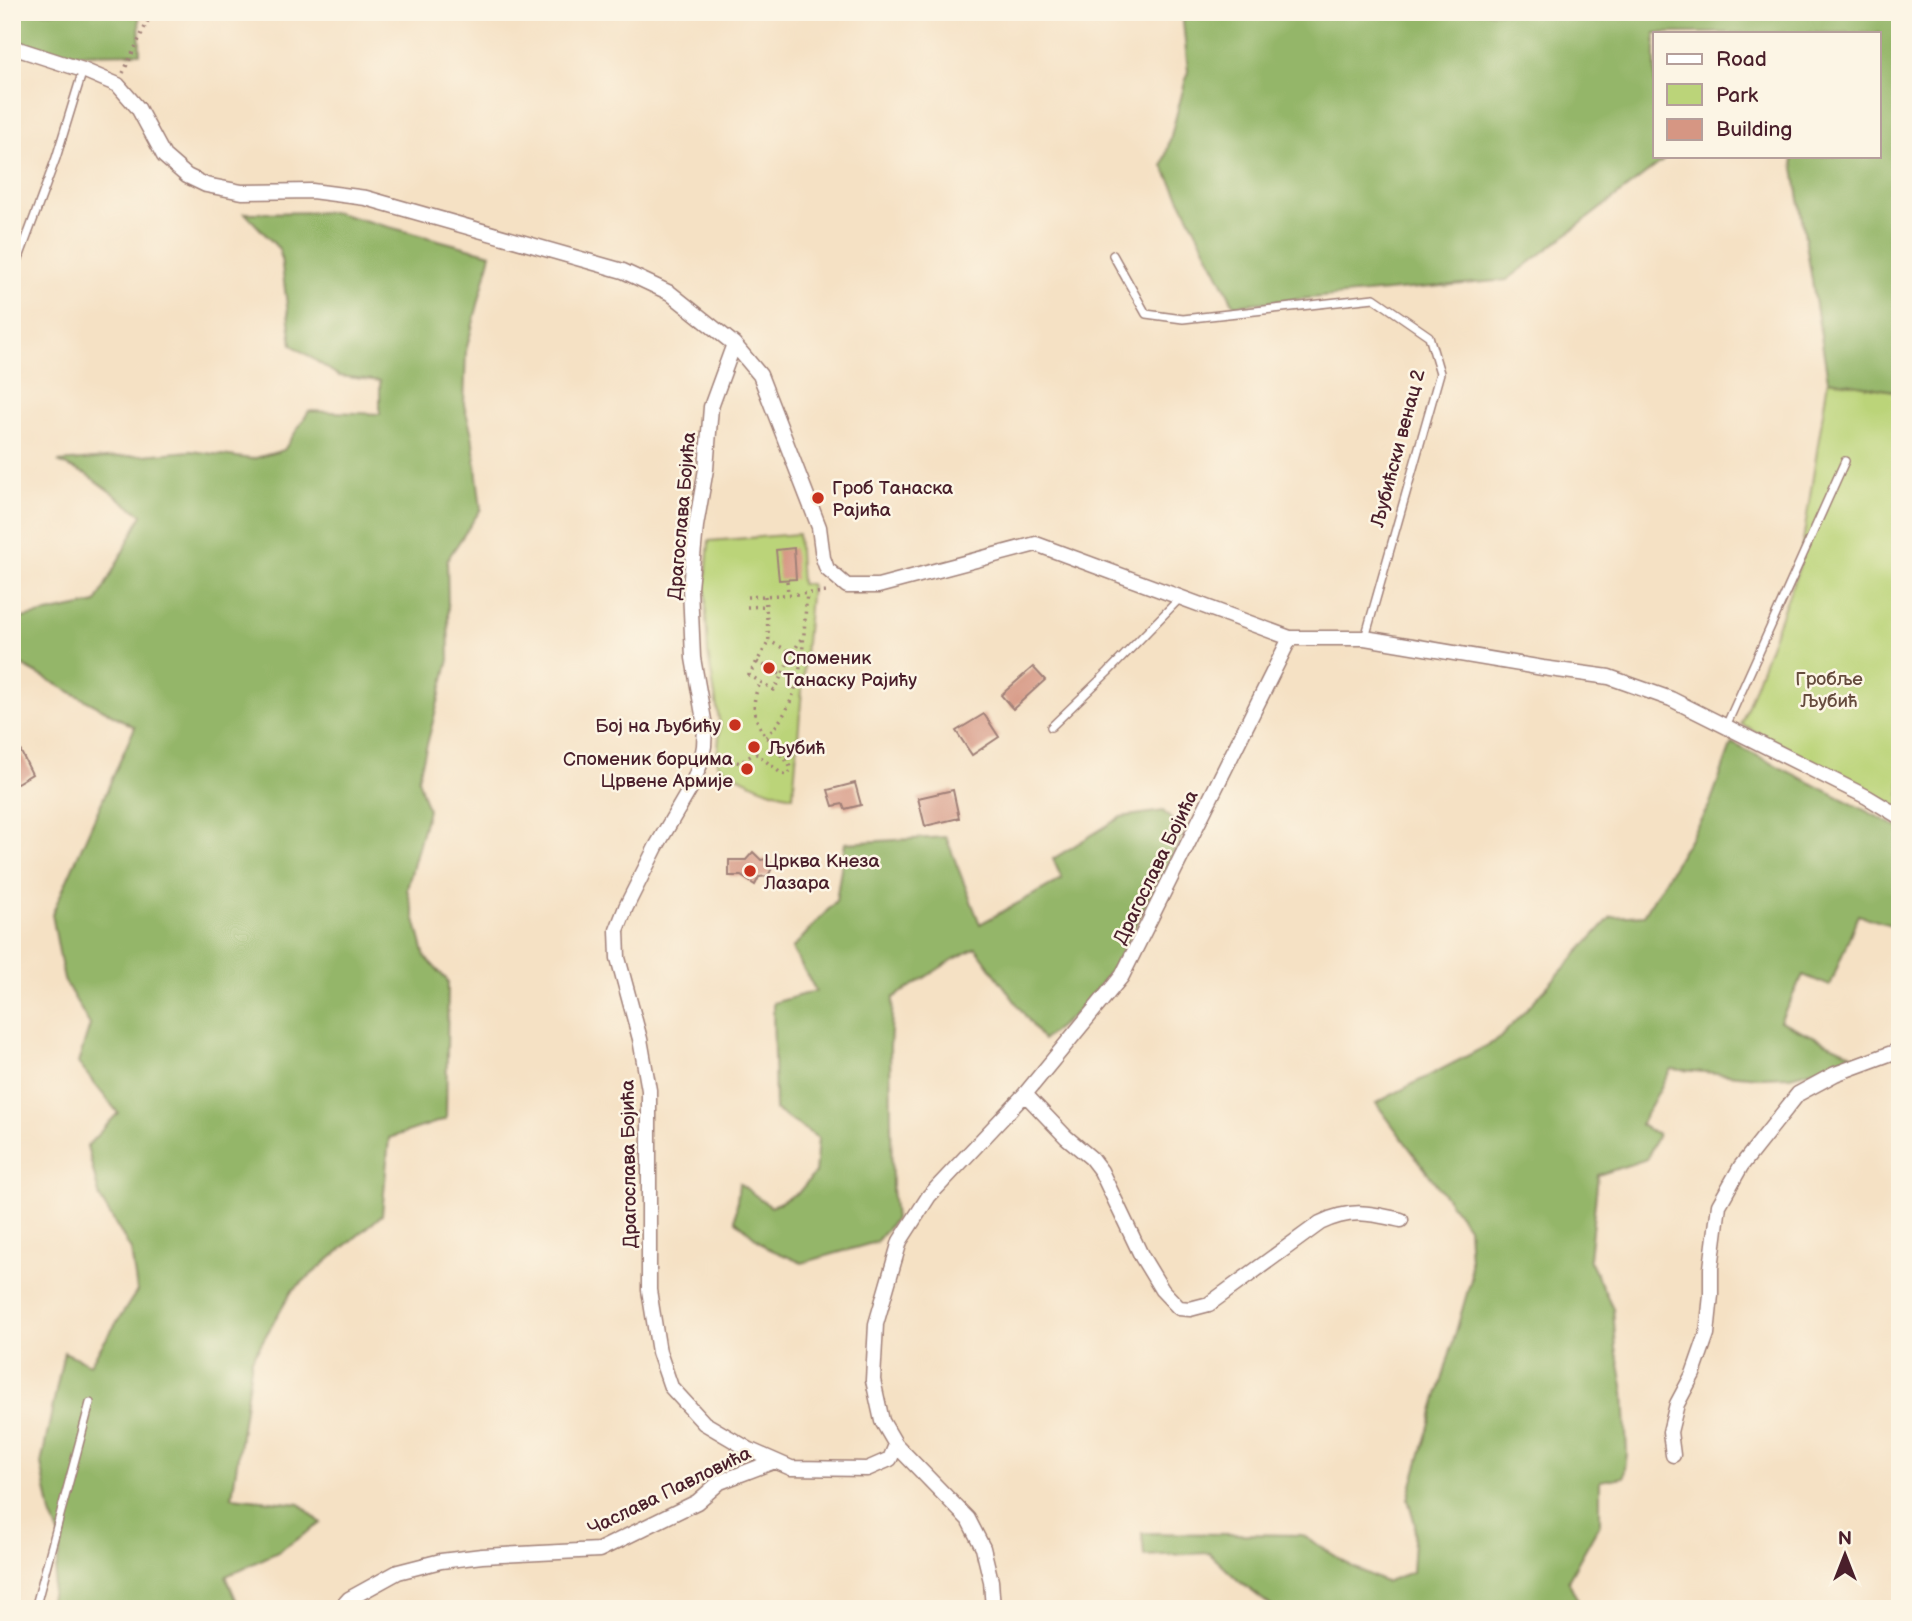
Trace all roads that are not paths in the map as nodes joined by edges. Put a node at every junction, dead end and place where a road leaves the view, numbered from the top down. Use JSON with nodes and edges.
{"nodes":[{"id":1,"x":12,"y":47,"type":"edge"},
{"id":2,"x":83,"y":70,"type":"junction"},
{"id":3,"x":1113,"y":255,"type":"dead end"},
{"id":4,"x":12,"y":277,"type":"edge"},
{"id":5,"x":734,"y":344,"type":"junction"},
{"id":6,"x":1845,"y":461,"type":"dead end"},
{"id":7,"x":1181,"y":598,"type":"junction"},
{"id":8,"x":1290,"y":638,"type":"junction"},
{"id":9,"x":1365,"y":638,"type":"junction"},
{"id":10,"x":1051,"y":727,"type":"dead end"},
{"id":11,"x":1726,"y":727,"type":"junction"},
{"id":12,"x":1900,"y":817,"type":"edge"},
{"id":13,"x":1900,"y":1051,"type":"edge"},
{"id":14,"x":1025,"y":1094,"type":"junction"},
{"id":15,"x":1401,"y":1220,"type":"dead end"},
{"id":16,"x":90,"y":1403,"type":"dead end"},
{"id":17,"x":896,"y":1445,"type":"junction"},
{"id":18,"x":1672,"y":1455,"type":"dead end"},
{"id":19,"x":775,"y":1461,"type":"junction"},
{"id":20,"x":35,"y":1609,"type":"edge"},
{"id":21,"x":340,"y":1609,"type":"edge"},
{"id":22,"x":993,"y":1609,"type":"edge"}],
"edges":[{"from":1,"to":2,"type":"street"},
{"from":2,"to":4,"type":"lane"},
{"from":2,"to":5,"type":"street"},
{"from":3,"to":9,"type":"lane","name":"Љубићски венац 2"},
{"from":5,"to":7,"type":"street"},
{"from":5,"to":19,"type":"street","name":"Драгослава Бојића"},
{"from":6,"to":11,"type":"lane"},
{"from":7,"to":8,"type":"street"},
{"from":7,"to":10,"type":"lane"},
{"from":8,"to":9,"type":"street"},
{"from":8,"to":14,"type":"street","name":"Драгослава Бојића"},
{"from":9,"to":11,"type":"street"},
{"from":11,"to":12,"type":"street"},
{"from":13,"to":18,"type":"street"},
{"from":14,"to":15,"type":"street"},
{"from":14,"to":17,"type":"street","name":"Драгослава Бојића"},
{"from":16,"to":20,"type":"lane"},
{"from":17,"to":19,"type":"street","name":"Драгослава Бојића"},
{"from":17,"to":22,"type":"street","name":"Драгослава Бојића"},
{"from":19,"to":21,"type":"street","name":"Часлава Павловића"}]}
